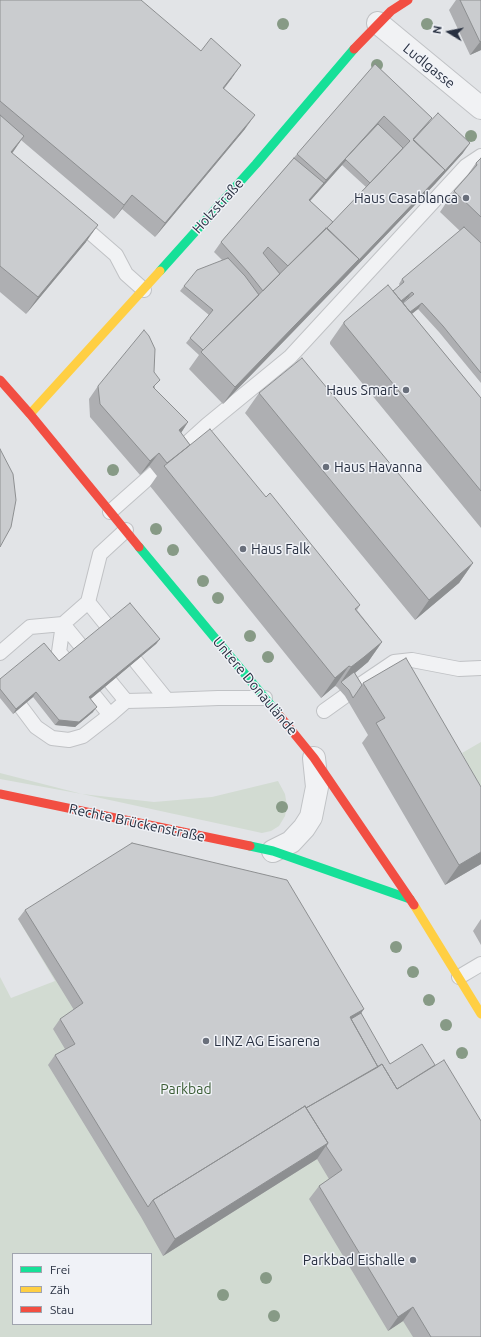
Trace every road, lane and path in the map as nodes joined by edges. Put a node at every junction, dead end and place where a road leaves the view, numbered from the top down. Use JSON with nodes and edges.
{"nodes":[{"id":1,"x":408,"y":0,"type":"edge"},
{"id":2,"x":378,"y":23,"type":"junction"},
{"id":3,"x":481,"y":108,"type":"edge"},
{"id":4,"x":481,"y":156,"type":"edge"},
{"id":5,"x":70,"y":215,"type":"edge"},
{"id":6,"x":144,"y":290,"type":"junction"},
{"id":7,"x":0,"y":380,"type":"edge"},
{"id":8,"x":30,"y":414,"type":"junction"},
{"id":9,"x":178,"y":451,"type":"edge"},
{"id":10,"x":154,"y":473,"type":"edge"},
{"id":11,"x":110,"y":512,"type":"junction"},
{"id":12,"x":126,"y":530,"type":"junction"},
{"id":13,"x":88,"y":602,"type":"junction"},
{"id":14,"x":63,"y":624,"type":"junction"},
{"id":15,"x":0,"y":653,"type":"edge"},
{"id":16,"x":481,"y":668,"type":"edge"},
{"id":17,"x":357,"y":687,"type":"edge"},
{"id":18,"x":345,"y":696,"type":"dead end"},
{"id":19,"x":265,"y":698,"type":"junction"},
{"id":20,"x":167,"y":700,"type":"junction"},
{"id":21,"x":126,"y":701,"type":"junction"},
{"id":22,"x":21,"y":707,"type":"edge"},
{"id":23,"x":324,"y":711,"type":"dead end"},
{"id":24,"x":110,"y":715,"type":"junction"},
{"id":25,"x":314,"y":758,"type":"junction"},
{"id":26,"x":1,"y":798,"type":"edge"},
{"id":27,"x":273,"y":851,"type":"junction"},
{"id":28,"x":410,"y":899,"type":"junction"},
{"id":29,"x":426,"y":924,"type":"junction"},
{"id":30,"x":481,"y":964,"type":"edge"},
{"id":31,"x":458,"y":977,"type":"junction"},
{"id":32,"x":481,"y":1014,"type":"edge"},
{"id":33,"x":481,"y":1023,"type":"edge"}],
"edges":[{"from":1,"to":2,"type":"street","name":"Holzstraße"},
{"from":2,"to":3,"type":"street","name":"Ludlgasse"},
{"from":2,"to":6,"type":"street","name":"Holzstraße"},
{"from":4,"to":9,"type":"lane"},
{"from":5,"to":6,"type":"lane"},
{"from":6,"to":8,"type":"street","name":"Holzstraße"},
{"from":7,"to":8,"type":"street","name":"Untere Donaulände"},
{"from":8,"to":11,"type":"street","name":"Untere Donaulände"},
{"from":10,"to":11,"type":"lane"},
{"from":11,"to":12,"type":"street","name":"Untere Donaulände"},
{"from":12,"to":13,"type":"lane"},
{"from":12,"to":19,"type":"street","name":"Untere Donaulände"},
{"from":13,"to":14,"type":"lane"},
{"from":13,"to":20,"type":"lane"},
{"from":14,"to":15,"type":"lane"},
{"from":14,"to":21,"type":"lane"},
{"from":14,"to":24,"type":"lane"},
{"from":16,"to":17,"type":"lane"},
{"from":18,"to":23,"type":"lane"},
{"from":19,"to":20,"type":"lane"},
{"from":19,"to":25,"type":"street","name":"Untere Donaulände"},
{"from":20,"to":21,"type":"lane"},
{"from":21,"to":24,"type":"lane"},
{"from":22,"to":24,"type":"lane"},
{"from":25,"to":27,"type":"street"},
{"from":25,"to":28,"type":"street","name":"Untere Donaulände"},
{"from":26,"to":27,"type":"street","name":"Rechte Brückenstraße"},
{"from":27,"to":28,"type":"street","name":"Rechte Brückenstraße"},
{"from":28,"to":29,"type":"street","name":"Untere Donaulände"},
{"from":29,"to":31,"type":"street","name":"Untere Donaulände"},
{"from":29,"to":33,"type":"lane"},
{"from":30,"to":31,"type":"lane"},
{"from":31,"to":32,"type":"street","name":"Untere Donaulände"}]}
